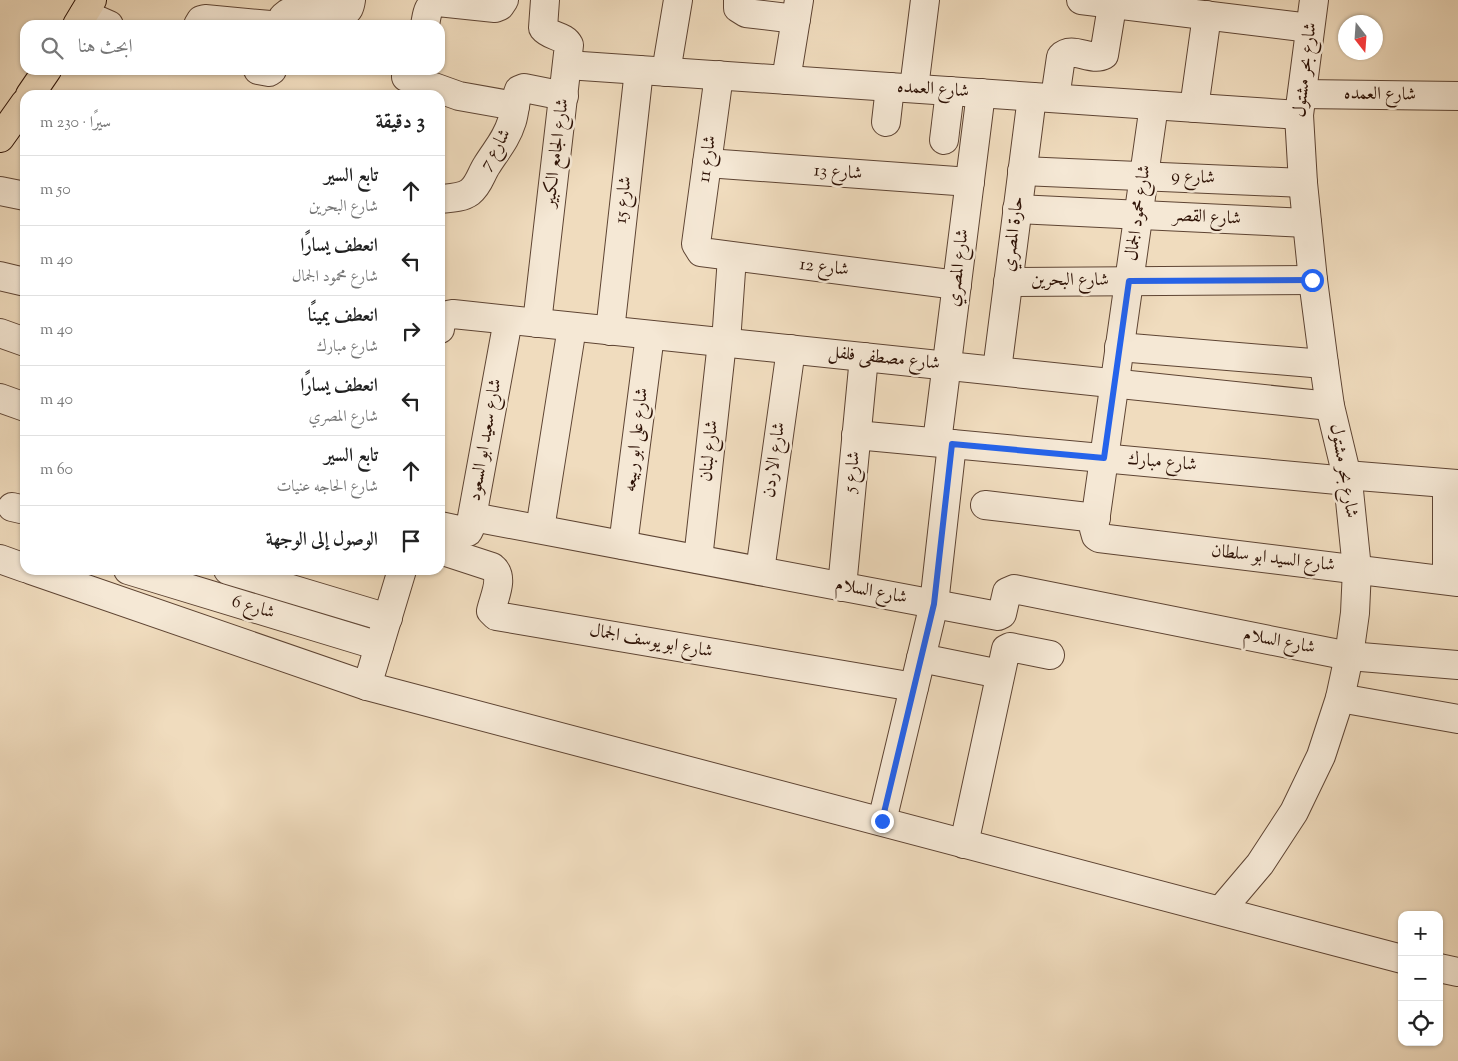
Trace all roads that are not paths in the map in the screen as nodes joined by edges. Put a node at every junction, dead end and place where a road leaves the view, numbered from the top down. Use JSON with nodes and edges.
{"nodes":[{"id":1,"x":351,"y":0,"type":"edge"},
{"id":2,"x":504,"y":0,"type":"edge"},
{"id":3,"x":545,"y":0,"type":"edge"},
{"id":4,"x":678,"y":0,"type":"edge"},
{"id":5,"x":738,"y":0,"type":"edge"},
{"id":6,"x":925,"y":0,"type":"edge"},
{"id":7,"x":1081,"y":0,"type":"edge"},
{"id":8,"x":1314,"y":0,"type":"edge"},
{"id":9,"x":1112,"y":2,"type":"edge"},
{"id":10,"x":797,"y":10,"type":"edge"},
{"id":11,"x":84,"y":13,"type":"edge"},
{"id":12,"x":1207,"y":15,"type":"junction"},
{"id":13,"x":99,"y":20,"type":"edge"},
{"id":14,"x":201,"y":20,"type":"edge"},
{"id":15,"x":216,"y":20,"type":"edge"},
{"id":16,"x":282,"y":20,"type":"edge"},
{"id":17,"x":426,"y":20,"type":"edge"},
{"id":18,"x":1310,"y":28,"type":"junction"},
{"id":19,"x":567,"y":65,"type":"junction"},
{"id":20,"x":639,"y":70,"type":"junction"},
{"id":21,"x":666,"y":72,"type":"junction"},
{"id":22,"x":44,"y":75,"type":"edge"},
{"id":23,"x":719,"y":75,"type":"junction"},
{"id":24,"x":406,"y":76,"type":"dead end"},
{"id":25,"x":786,"y":80,"type":"junction"},
{"id":26,"x":902,"y":88,"type":"junction"},
{"id":27,"x":33,"y":90,"type":"edge"},
{"id":28,"x":443,"y":90,"type":"edge"},
{"id":29,"x":445,"y":91,"type":"edge"},
{"id":30,"x":950,"y":91,"type":"junction"},
{"id":31,"x":981,"y":93,"type":"junction"},
{"id":32,"x":564,"y":96,"type":"junction"},
{"id":33,"x":1458,"y":96,"type":"edge"},
{"id":34,"x":1044,"y":97,"type":"junction"},
{"id":35,"x":1300,"y":104,"type":"junction"},
{"id":36,"x":1154,"y":105,"type":"junction"},
{"id":37,"x":515,"y":106,"type":"junction"},
{"id":38,"x":1194,"y":108,"type":"junction"},
{"id":39,"x":20,"y":110,"type":"edge"},
{"id":40,"x":886,"y":122,"type":"dead end"},
{"id":41,"x":0,"y":138,"type":"edge"},
{"id":42,"x":944,"y":140,"type":"dead end"},
{"id":43,"x":707,"y":163,"type":"junction"},
{"id":44,"x":1022,"y":170,"type":"junction"},
{"id":45,"x":1144,"y":176,"type":"junction"},
{"id":46,"x":970,"y":182,"type":"junction"},
{"id":47,"x":1303,"y":183,"type":"junction"},
{"id":48,"x":0,"y":191,"type":"edge"},
{"id":49,"x":20,"y":195,"type":"edge"},
{"id":50,"x":445,"y":198,"type":"edge"},
{"id":51,"x":1018,"y":209,"type":"junction"},
{"id":52,"x":1138,"y":215,"type":"junction"},
{"id":53,"x":1307,"y":223,"type":"junction"},
{"id":54,"x":696,"y":244,"type":"joint"},
{"id":55,"x":732,"y":257,"type":"junction"},
{"id":56,"x":0,"y":276,"type":"edge"},
{"id":57,"x":1312,"y":280,"type":"junction"},
{"id":58,"x":20,"y":281,"type":"edge"},
{"id":59,"x":1129,"y":281,"type":"junction"},
{"id":60,"x":1008,"y":282,"type":"junction"},
{"id":61,"x":957,"y":285,"type":"junction"},
{"id":62,"x":445,"y":318,"type":"edge"},
{"id":63,"x":508,"y":320,"type":"junction"},
{"id":64,"x":537,"y":323,"type":"junction"},
{"id":65,"x":572,"y":327,"type":"junction"},
{"id":66,"x":610,"y":330,"type":"junction"},
{"id":67,"x":0,"y":333,"type":"edge"},
{"id":68,"x":650,"y":335,"type":"junction"},
{"id":69,"x":20,"y":340,"type":"edge"},
{"id":70,"x":724,"y":342,"type":"junction"},
{"id":71,"x":1119,"y":347,"type":"junction"},
{"id":72,"x":791,"y":349,"type":"junction"},
{"id":73,"x":864,"y":357,"type":"junction"},
{"id":74,"x":1324,"y":364,"type":"junction"},
{"id":75,"x":947,"y":365,"type":"junction"},
{"id":76,"x":997,"y":370,"type":"junction"},
{"id":77,"x":1115,"y":382,"type":"junction"},
{"id":78,"x":0,"y":398,"type":"edge"},
{"id":79,"x":20,"y":405,"type":"edge"},
{"id":80,"x":1330,"y":406,"type":"junction"},
{"id":81,"x":856,"y":434,"type":"junction"},
{"id":82,"x":944,"y":443,"type":"junction"},
{"id":83,"x":1104,"y":458,"type":"junction"},
{"id":84,"x":1347,"y":478,"type":"junction"},
{"id":85,"x":1453,"y":484,"type":"edge"},
{"id":86,"x":985,"y":505,"type":"dead end"},
{"id":87,"x":473,"y":517,"type":"junction"},
{"id":88,"x":1095,"y":524,"type":"junction"},
{"id":89,"x":445,"y":527,"type":"edge"},
{"id":90,"x":540,"y":530,"type":"junction"},
{"id":91,"x":624,"y":545,"type":"junction"},
{"id":92,"x":445,"y":552,"type":"edge"},
{"id":93,"x":0,"y":559,"type":"edge"},
{"id":94,"x":698,"y":559,"type":"junction"},
{"id":95,"x":20,"y":566,"type":"edge"},
{"id":96,"x":1357,"y":569,"type":"junction"},
{"id":97,"x":760,"y":571,"type":"junction"},
{"id":98,"x":47,"y":575,"type":"edge"},
{"id":99,"x":145,"y":575,"type":"edge"},
{"id":100,"x":245,"y":575,"type":"edge"},
{"id":101,"x":401,"y":575,"type":"edge"},
{"id":102,"x":1453,"y":581,"type":"edge"},
{"id":103,"x":842,"y":587,"type":"junction"},
{"id":104,"x":934,"y":604,"type":"junction"},
{"id":105,"x":388,"y":618,"type":"junction"},
{"id":106,"x":379,"y":646,"type":"junction"},
{"id":107,"x":1050,"y":655,"type":"dead end"},
{"id":108,"x":1350,"y":656,"type":"junction"},
{"id":109,"x":921,"y":658,"type":"junction"},
{"id":110,"x":1458,"y":665,"type":"edge"},
{"id":111,"x":1000,"y":674,"type":"junction"},
{"id":112,"x":367,"y":686,"type":"junction"},
{"id":113,"x":914,"y":686,"type":"junction"},
{"id":114,"x":1340,"y":698,"type":"junction"},
{"id":115,"x":1458,"y":719,"type":"edge"},
{"id":116,"x":882,"y":821,"type":"junction"},
{"id":117,"x":964,"y":844,"type":"junction"},
{"id":118,"x":1221,"y":910,"type":"junction"},
{"id":119,"x":1398,"y":958,"type":"edge"},
{"id":120,"x":1443,"y":969,"type":"edge"},
{"id":121,"x":1458,"y":972,"type":"edge"}],
"edges":[{"from":1,"to":16,"type":"street"},
{"from":2,"to":17,"type":"street"},
{"from":3,"to":19,"type":"street","name":"شارع الجامع الكبير"},
{"from":4,"to":21,"type":"street"},
{"from":5,"to":10,"type":"street"},
{"from":6,"to":26,"type":"street"},
{"from":7,"to":9,"type":"street"},
{"from":8,"to":18,"type":"street","name":"شارع بحر مشتول"},
{"from":9,"to":12,"type":"street"},
{"from":9,"to":34,"type":"street","name":"حارة المصري"},
{"from":10,"to":25,"type":"street"},
{"from":11,"to":13,"type":"street"},
{"from":12,"to":18,"type":"street"},
{"from":12,"to":38,"type":"street"},
{"from":14,"to":15,"type":"street"},
{"from":18,"to":35,"type":"street","name":"شارع بحر مشتول"},
{"from":19,"to":20,"type":"street","name":"شارع العمده"},
{"from":19,"to":32,"type":"street","name":"شارع الجامع الكبير"},
{"from":20,"to":21,"type":"street","name":"شارع العمده"},
{"from":20,"to":66,"type":"street","name":"شارع 15"},
{"from":21,"to":23,"type":"street","name":"شارع العمده"},
{"from":22,"to":27,"type":"main road"},
{"from":23,"to":25,"type":"street","name":"شارع العمده"},
{"from":23,"to":43,"type":"street","name":"شارع 11"},
{"from":24,"to":28,"type":"street"},
{"from":25,"to":26,"type":"street","name":"شارع العمده"},
{"from":26,"to":30,"type":"street","name":"شارع العمده"},
{"from":26,"to":40,"type":"street"},
{"from":29,"to":37,"type":"street"},
{"from":30,"to":31,"type":"street","name":"شارع العمده"},
{"from":30,"to":42,"type":"street"},
{"from":31,"to":34,"type":"street","name":"شارع العمده"},
{"from":31,"to":46,"type":"street","name":"شارع المصري"},
{"from":32,"to":37,"type":"street","name":"شارع 7"},
{"from":32,"to":64,"type":"street","name":"شارع الجامع الكبير"},
{"from":33,"to":35,"type":"street","name":"شارع العمده"},
{"from":34,"to":36,"type":"street","name":"شارع العمده"},
{"from":34,"to":44,"type":"street","name":"حارة المصري"},
{"from":35,"to":38,"type":"street","name":"شارع العمده"},
{"from":35,"to":47,"type":"street","name":"شارع بحر مشتول"},
{"from":36,"to":38,"type":"street","name":"شارع العمده"},
{"from":36,"to":45,"type":"street","name":"شارع محمود الجمال"},
{"from":37,"to":50,"type":"street","name":"شارع 7"},
{"from":39,"to":41,"type":"main road"},
{"from":43,"to":46,"type":"street","name":"شارع 13"},
{"from":43,"to":54,"type":"street","name":"شارع 11"},
{"from":44,"to":45,"type":"street","name":"شارع 9"},
{"from":44,"to":51,"type":"street","name":"حارة المصري"},
{"from":45,"to":47,"type":"street","name":"شارع 9"},
{"from":45,"to":52,"type":"street","name":"شارع محمود الجمال"},
{"from":46,"to":61,"type":"street","name":"شارع المصري"},
{"from":47,"to":53,"type":"street","name":"شارع بحر مشتول"},
{"from":48,"to":49,"type":"street"},
{"from":51,"to":52,"type":"street","name":"شارع القصر"},
{"from":51,"to":60,"type":"street","name":"حارة المصري"},
{"from":52,"to":53,"type":"street","name":"شارع القصر"},
{"from":52,"to":59,"type":"street","name":"شارع محمود الجمال"},
{"from":53,"to":57,"type":"street","name":"شارع بحر مشتول"},
{"from":54,"to":55,"type":"street","name":"شارع 12"},
{"from":55,"to":61,"type":"street","name":"شارع 12"},
{"from":55,"to":70,"type":"street","name":"شارع لبنان"},
{"from":56,"to":58,"type":"street"},
{"from":57,"to":59,"type":"street","name":"شارع البحرين"},
{"from":57,"to":74,"type":"street","name":"شارع بحر مشتول"},
{"from":59,"to":60,"type":"street","name":"شارع البحرين"},
{"from":59,"to":71,"type":"street","name":"شارع محمود الجمال"},
{"from":60,"to":76,"type":"street","name":"حارة المصري"},
{"from":61,"to":75,"type":"street","name":"شارع المصري"},
{"from":62,"to":63,"type":"street","name":"شارع مصطفى فلفل"},
{"from":63,"to":64,"type":"street","name":"شارع مصطفى فلفل"},
{"from":63,"to":87,"type":"street","name":"شارع سعيد ابو السعود"},
{"from":64,"to":65,"type":"street","name":"شارع مصطفى فلفل"},
{"from":65,"to":66,"type":"street","name":"شارع مصطفى فلفل"},
{"from":65,"to":90,"type":"street"},
{"from":66,"to":68,"type":"street","name":"شارع مصطفى فلفل"},
{"from":67,"to":69,"type":"street"},
{"from":68,"to":70,"type":"street","name":"شارع مصطفى فلفل"},
{"from":68,"to":91,"type":"street","name":"شارع على ابو ربيعه"},
{"from":70,"to":72,"type":"street","name":"شارع مصطفى فلفل"},
{"from":70,"to":94,"type":"street","name":"شارع لبنان"},
{"from":71,"to":74,"type":"street"},
{"from":71,"to":77,"type":"street","name":"شارع محمود الجمال"},
{"from":72,"to":73,"type":"street","name":"شارع مصطفى فلفل"},
{"from":72,"to":97,"type":"street","name":"شارع الاردن"},
{"from":73,"to":75,"type":"street","name":"شارع مصطفى فلفل"},
{"from":73,"to":81,"type":"street","name":"شارع 5"},
{"from":74,"to":80,"type":"street","name":"شارع بحر مشتول"},
{"from":75,"to":76,"type":"street","name":"شارع مصطفى فلفل"},
{"from":75,"to":82,"type":"street","name":"شارع المصري"},
{"from":76,"to":77,"type":"street","name":"شارع مصطفى فلفل"},
{"from":77,"to":80,"type":"street","name":"شارع مصطفى فلفل"},
{"from":77,"to":83,"type":"street","name":"شارع محمود الجمال"},
{"from":78,"to":79,"type":"street"},
{"from":80,"to":84,"type":"street","name":"شارع بحر مشتول"},
{"from":81,"to":82,"type":"street","name":"شارع مبارك"},
{"from":81,"to":103,"type":"street","name":"شارع 5"},
{"from":82,"to":83,"type":"street","name":"شارع مبارك"},
{"from":82,"to":104,"type":"street","name":"شارع المصري"},
{"from":83,"to":84,"type":"street","name":"شارع مبارك"},
{"from":83,"to":88,"type":"street","name":"شارع محمود الجمال"},
{"from":84,"to":85,"type":"street","name":"شارع مبارك"},
{"from":84,"to":96,"type":"street","name":"شارع بحر مشتول"},
{"from":85,"to":102,"type":"street"},
{"from":86,"to":88,"type":"street","name":"شارع السيد ابو سلطان"},
{"from":87,"to":89,"type":"street","name":"شارع سعيد ابو السعود"},
{"from":87,"to":90,"type":"street","name":"شارع السلام"},
{"from":88,"to":96,"type":"street","name":"شارع السيد ابو سلطان"},
{"from":90,"to":91,"type":"street","name":"شارع السلام"},
{"from":91,"to":94,"type":"street","name":"شارع السلام"},
{"from":92,"to":113,"type":"street","name":"شارع ابو يوسف الجمال"},
{"from":93,"to":95,"type":"street"},
{"from":94,"to":97,"type":"street","name":"شارع السلام"},
{"from":96,"to":102,"type":"street","name":"شارع السيد ابو سلطان"},
{"from":96,"to":108,"type":"street","name":"شارع بحر مشتول"},
{"from":97,"to":103,"type":"street","name":"شارع السلام"},
{"from":98,"to":112,"type":"street"},
{"from":99,"to":106,"type":"street","name":"شارع 6"},
{"from":100,"to":105,"type":"street"},
{"from":101,"to":105,"type":"street"},
{"from":103,"to":104,"type":"street","name":"شارع السلام"},
{"from":104,"to":108,"type":"street","name":"شارع السلام"},
{"from":104,"to":109,"type":"street","name":"شارع المصري"},
{"from":105,"to":106,"type":"street"},
{"from":106,"to":112,"type":"street"},
{"from":107,"to":111,"type":"street"},
{"from":108,"to":110,"type":"street","name":"شارع السلام"},
{"from":108,"to":114,"type":"street","name":"شارع بحر مشتول"},
{"from":109,"to":111,"type":"street"},
{"from":109,"to":113,"type":"street","name":"شارع المصري"},
{"from":111,"to":117,"type":"street"},
{"from":112,"to":116,"type":"street"},
{"from":113,"to":116,"type":"street","name":"شارع المصري"},
{"from":114,"to":115,"type":"street"},
{"from":114,"to":118,"type":"street","name":"شارع بحر مشتول"},
{"from":116,"to":117,"type":"street"},
{"from":117,"to":118,"type":"street"},
{"from":118,"to":119,"type":"street"},
{"from":120,"to":121,"type":"street"}]}
